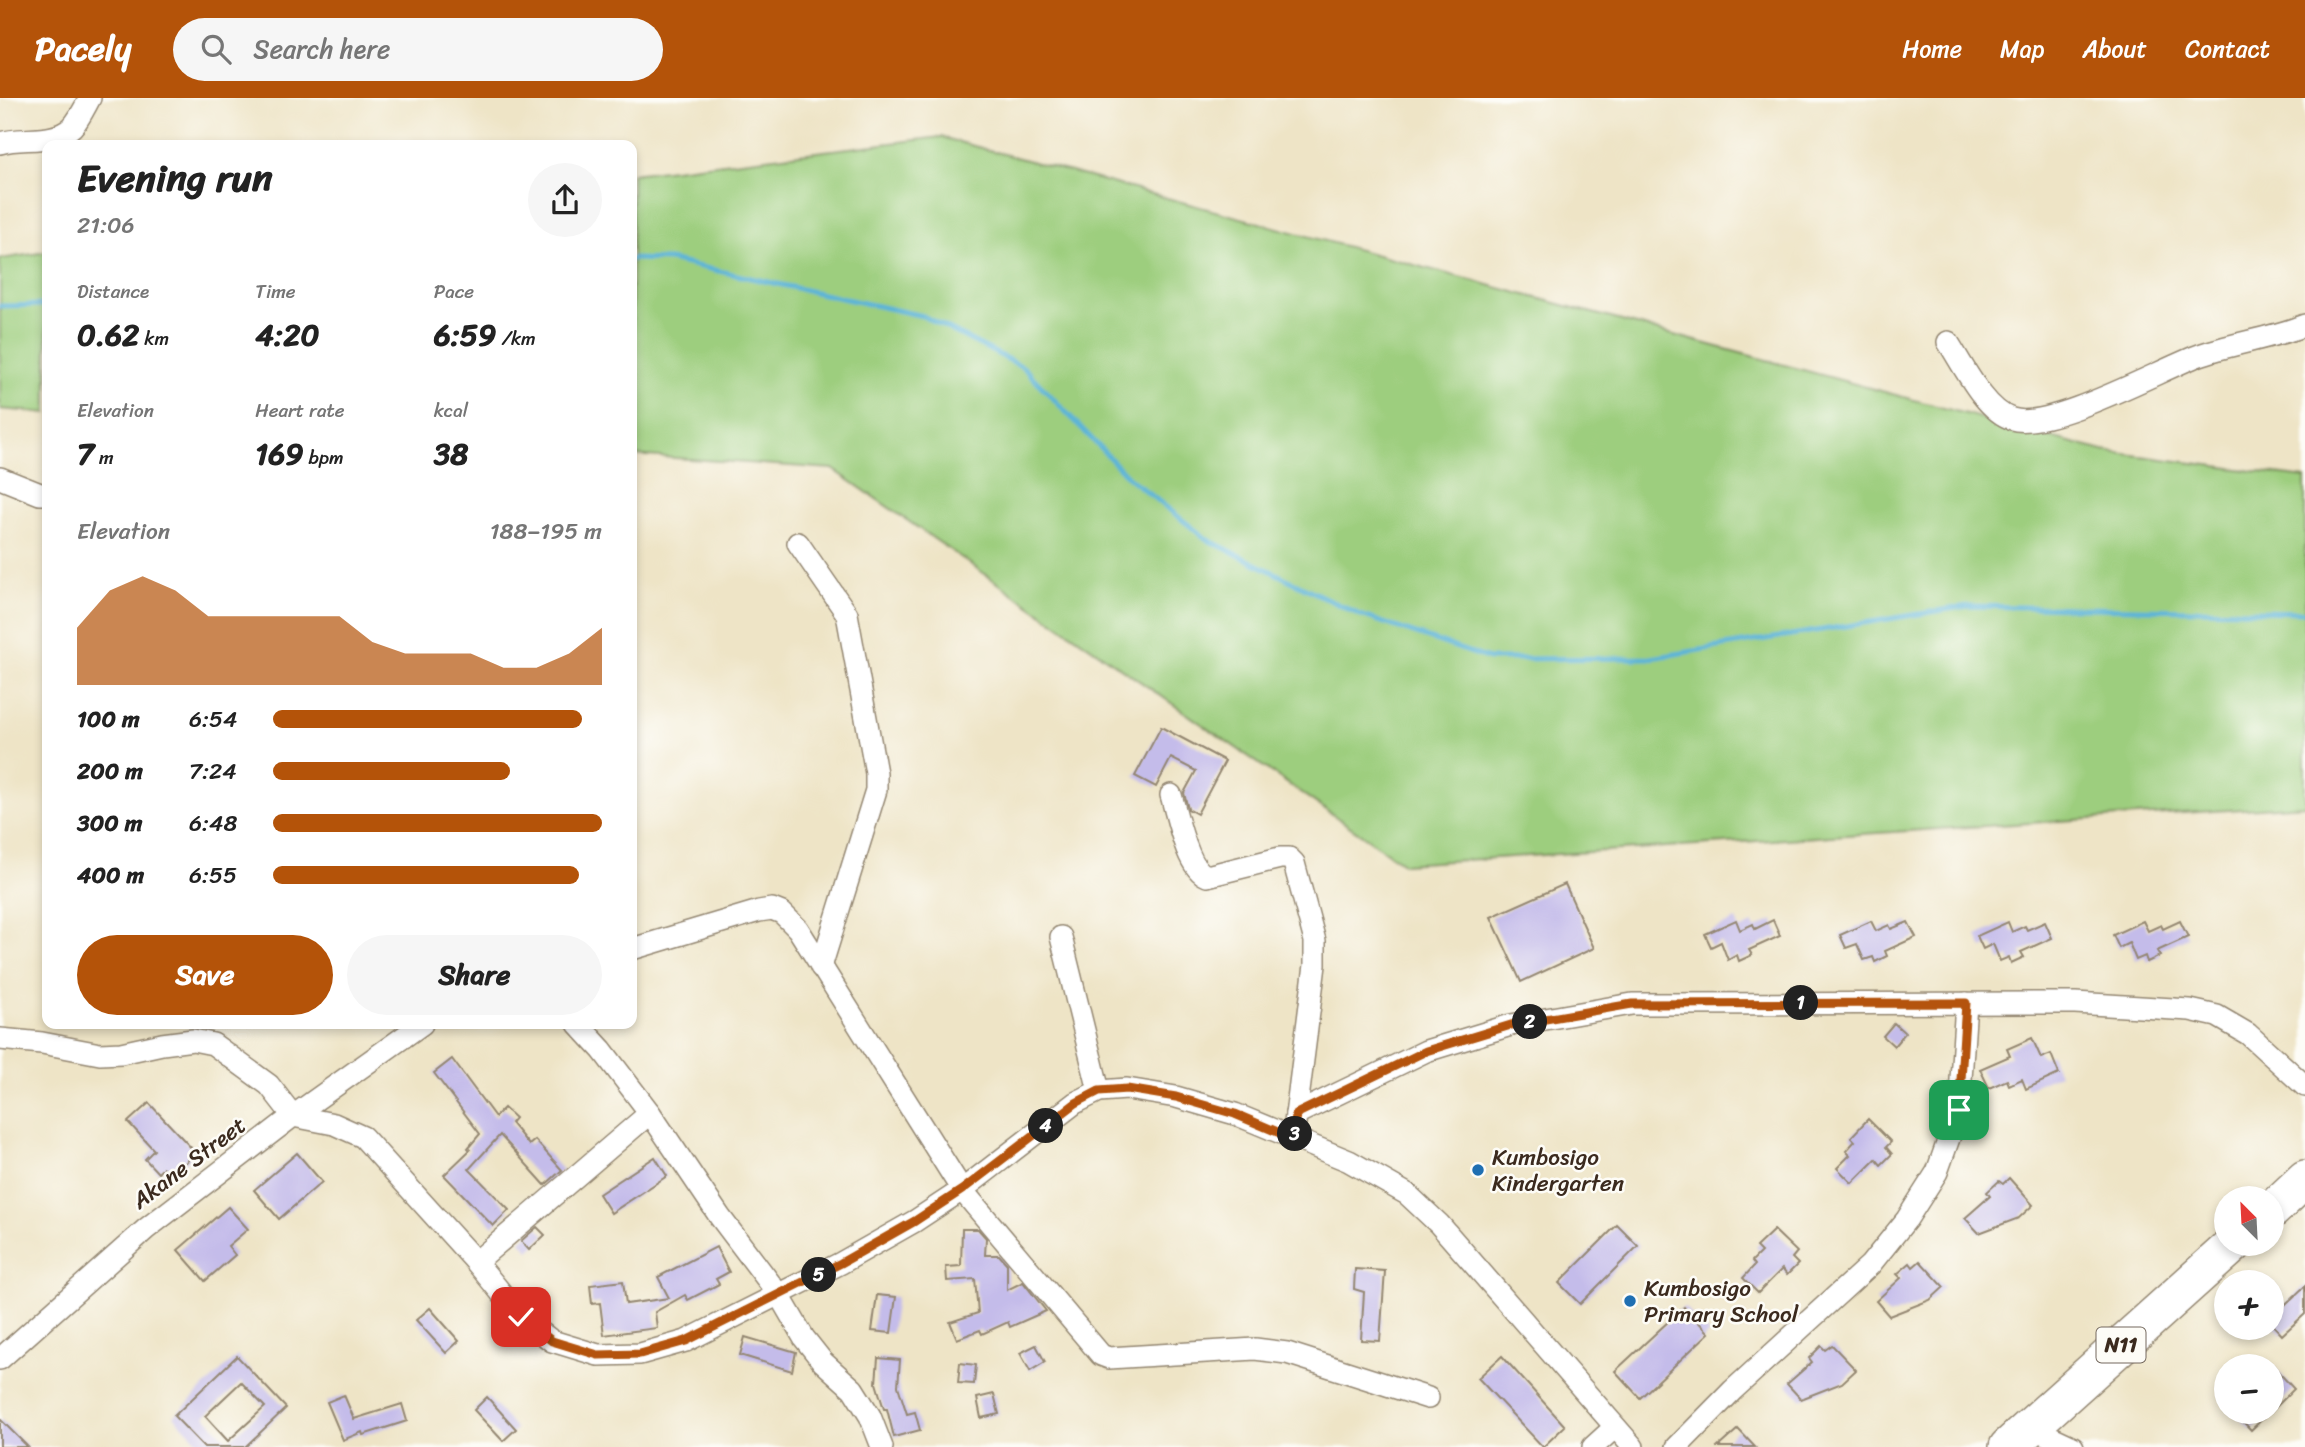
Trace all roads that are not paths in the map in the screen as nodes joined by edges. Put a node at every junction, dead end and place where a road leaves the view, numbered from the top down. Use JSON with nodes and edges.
{"nodes":[{"id":1,"x":90,"y":98,"type":"edge"},
{"id":2,"x":0,"y":143,"type":"edge"},
{"id":3,"x":2305,"y":325,"type":"edge"},
{"id":4,"x":1948,"y":342,"type":"dead end"},
{"id":5,"x":0,"y":478,"type":"edge"},
{"id":6,"x":42,"y":494,"type":"edge"},
{"id":7,"x":798,"y":543,"type":"dead end"},
{"id":8,"x":1171,"y":795,"type":"dead end"},
{"id":9,"x":1061,"y":937,"type":"dead end"},
{"id":10,"x":637,"y":948,"type":"edge"},
{"id":11,"x":821,"y":967,"type":"junction"},
{"id":12,"x":1966,"y":1003,"type":"junction"},
{"id":13,"x":415,"y":1029,"type":"edge"},
{"id":14,"x":582,"y":1029,"type":"edge"},
{"id":15,"x":0,"y":1039,"type":"edge"},
{"id":16,"x":2305,"y":1086,"type":"edge"},
{"id":17,"x":1099,"y":1091,"type":"junction"},
{"id":18,"x":650,"y":1113,"type":"junction"},
{"id":19,"x":1296,"y":1114,"type":"junction"},
{"id":20,"x":293,"y":1116,"type":"junction"},
{"id":21,"x":1294,"y":1139,"type":"junction"},
{"id":22,"x":2305,"y":1179,"type":"edge"},
{"id":23,"x":962,"y":1190,"type":"junction"},
{"id":24,"x":2284,"y":1199,"type":"edge"},
{"id":25,"x":2221,"y":1256,"type":"edge"},
{"id":26,"x":476,"y":1262,"type":"junction"},
{"id":27,"x":779,"y":1295,"type":"junction"},
{"id":28,"x":0,"y":1359,"type":"edge"},
{"id":29,"x":1428,"y":1398,"type":"dead end"},
{"id":30,"x":1615,"y":1427,"type":"junction"},
{"id":31,"x":2019,"y":1437,"type":"edge"},
{"id":32,"x":882,"y":1447,"type":"edge"},
{"id":33,"x":1593,"y":1447,"type":"edge"},
{"id":34,"x":1633,"y":1447,"type":"edge"},
{"id":35,"x":1677,"y":1447,"type":"edge"},
{"id":36,"x":2073,"y":1447,"type":"edge"}],
"edges":[{"from":1,"to":2,"type":"street"},
{"from":3,"to":4,"type":"street"},
{"from":5,"to":6,"type":"street"},
{"from":7,"to":11,"type":"street"},
{"from":8,"to":19,"type":"street"},
{"from":9,"to":17,"type":"street"},
{"from":10,"to":11,"type":"street"},
{"from":11,"to":23,"type":"street"},
{"from":12,"to":16,"type":"street"},
{"from":12,"to":19,"type":"street"},
{"from":12,"to":35,"type":"street"},
{"from":13,"to":20,"type":"street","name":"Akane Street"},
{"from":14,"to":18,"type":"street"},
{"from":15,"to":20,"type":"street"},
{"from":17,"to":21,"type":"street"},
{"from":17,"to":23,"type":"street"},
{"from":18,"to":26,"type":"street"},
{"from":18,"to":27,"type":"street"},
{"from":19,"to":21,"type":"street"},
{"from":20,"to":26,"type":"street"},
{"from":20,"to":28,"type":"street","name":"Akane Street"},
{"from":21,"to":30,"type":"street"},
{"from":22,"to":24,"type":"highway"},
{"from":23,"to":27,"type":"street"},
{"from":23,"to":29,"type":"street"},
{"from":25,"to":31,"type":"highway","number":"N11"},
{"from":26,"to":27,"type":"street"},
{"from":27,"to":32,"type":"street"},
{"from":30,"to":33,"type":"street"},
{"from":30,"to":34,"type":"street"},
{"from":31,"to":36,"type":"street"}]}
